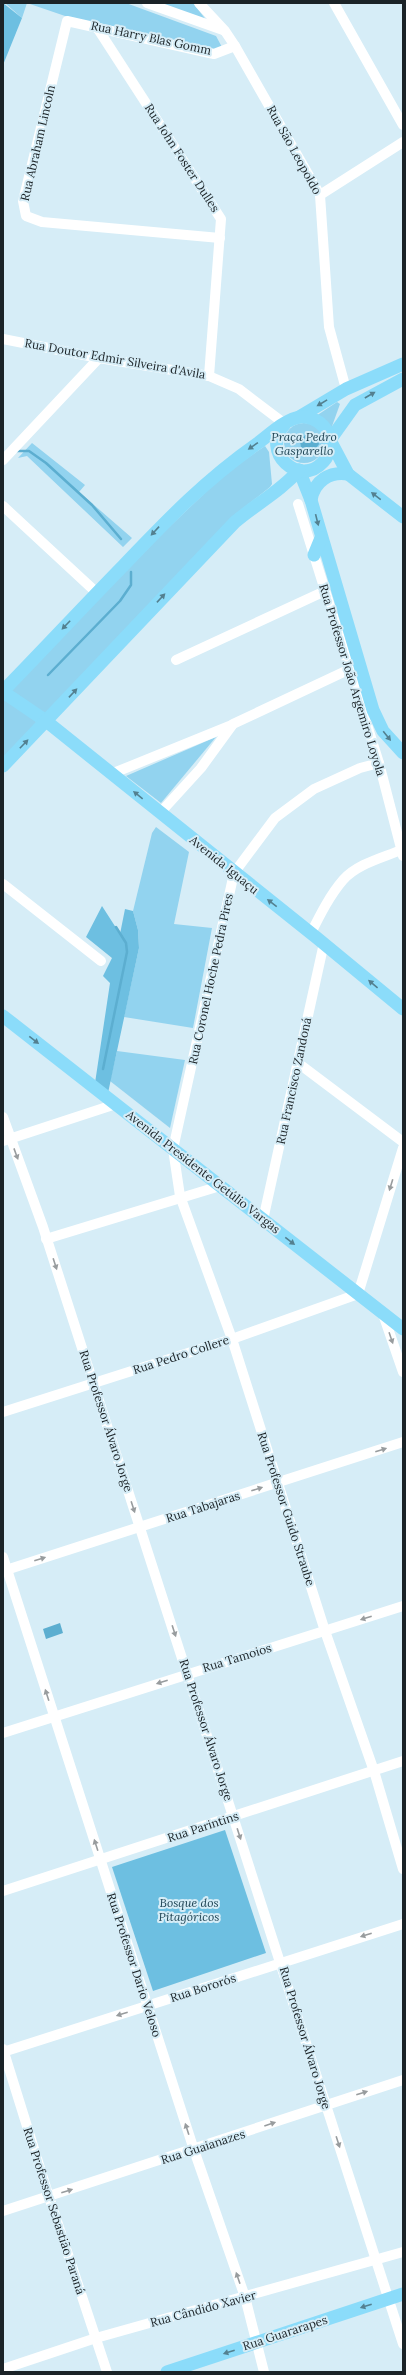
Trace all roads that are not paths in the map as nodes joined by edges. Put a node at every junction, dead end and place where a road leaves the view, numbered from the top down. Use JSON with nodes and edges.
{"nodes":[{"id":1,"x":147,"y":3,"type":"edge"},
{"id":2,"x":199,"y":3,"type":"edge"},
{"id":3,"x":334,"y":3,"type":"edge"},
{"id":4,"x":67,"y":21,"type":"joint"},
{"id":5,"x":96,"y":26,"type":"junction"},
{"id":6,"x":225,"y":31,"type":"junction"},
{"id":7,"x":235,"y":46,"type":"junction"},
{"id":8,"x":403,"y":125,"type":"edge"},
{"id":9,"x":403,"y":142,"type":"edge"},
{"id":10,"x":320,"y":195,"type":"junction"},
{"id":11,"x":220,"y":238,"type":"junction"},
{"id":12,"x":3,"y":339,"type":"edge"},
{"id":13,"x":98,"y":358,"type":"junction"},
{"id":14,"x":403,"y":364,"type":"edge"},
{"id":15,"x":209,"y":376,"type":"junction"},
{"id":16,"x":403,"y":379,"type":"edge"},
{"id":17,"x":346,"y":389,"type":"junction"},
{"id":18,"x":299,"y":417,"type":"junction"},
{"id":19,"x":343,"y":421,"type":"junction"},
{"id":20,"x":285,"y":424,"type":"junction"},
{"id":21,"x":330,"y":440,"type":"junction"},
{"id":22,"x":4,"y":459,"type":"edge"},
{"id":23,"x":299,"y":470,"type":"junction"},
{"id":24,"x":348,"y":474,"type":"junction"},
{"id":25,"x":288,"y":483,"type":"junction"},
{"id":26,"x":304,"y":483,"type":"junction"},
{"id":27,"x":305,"y":502,"type":"junction"},
{"id":28,"x":3,"y":506,"type":"edge"},
{"id":29,"x":403,"y":517,"type":"edge"},
{"id":30,"x":321,"y":538,"type":"junction"},
{"id":31,"x":314,"y":555,"type":"junction"},
{"id":32,"x":326,"y":590,"type":"junction"},
{"id":33,"x":97,"y":593,"type":"junction"},
{"id":34,"x":176,"y":660,"type":"dead end"},
{"id":35,"x":350,"y":669,"type":"junction"},
{"id":36,"x":355,"y":686,"type":"junction"},
{"id":37,"x":3,"y":692,"type":"edge"},
{"id":38,"x":373,"y":710,"type":"junction"},
{"id":39,"x":46,"y":721,"type":"junction"},
{"id":40,"x":233,"y":724,"type":"junction"},
{"id":41,"x":403,"y":753,"type":"edge"},
{"id":42,"x":379,"y":763,"type":"junction"},
{"id":43,"x":3,"y":766,"type":"edge"},
{"id":44,"x":111,"y":774,"type":"junction"},
{"id":45,"x":160,"y":813,"type":"junction"},
{"id":46,"x":402,"y":853,"type":"edge"},
{"id":47,"x":234,"y":873,"type":"junction"},
{"id":48,"x":3,"y":884,"type":"edge"},
{"id":49,"x":311,"y":933,"type":"junction"},
{"id":50,"x":324,"y":943,"type":"junction"},
{"id":51,"x":101,"y":961,"type":"dead end"},
{"id":52,"x":403,"y":1009,"type":"edge"},
{"id":53,"x":3,"y":1016,"type":"edge"},
{"id":54,"x":298,"y":1063,"type":"junction"},
{"id":55,"x":116,"y":1104,"type":"junction"},
{"id":56,"x":3,"y":1117,"type":"edge"},
{"id":57,"x":7,"y":1140,"type":"edge"},
{"id":58,"x":403,"y":1142,"type":"edge"},
{"id":59,"x":403,"y":1148,"type":"edge"},
{"id":60,"x":173,"y":1149,"type":"junction"},
{"id":61,"x":220,"y":1186,"type":"junction"},
{"id":62,"x":180,"y":1196,"type":"junction"},
{"id":63,"x":263,"y":1220,"type":"junction"},
{"id":64,"x":46,"y":1239,"type":"junction"},
{"id":65,"x":358,"y":1294,"type":"junction"},
{"id":66,"x":383,"y":1314,"type":"junction"},
{"id":67,"x":403,"y":1329,"type":"edge"},
{"id":68,"x":232,"y":1339,"type":"junction"},
{"id":69,"x":401,"y":1358,"type":"edge"},
{"id":70,"x":403,"y":1372,"type":"edge"},
{"id":71,"x":93,"y":1383,"type":"junction"},
{"id":72,"x":3,"y":1412,"type":"edge"},
{"id":73,"x":403,"y":1442,"type":"edge"},
{"id":74,"x":278,"y":1482,"type":"junction"},
{"id":75,"x":140,"y":1528,"type":"junction"},
{"id":76,"x":3,"y":1557,"type":"edge"},
{"id":77,"x":5,"y":1571,"type":"edge"},
{"id":78,"x":403,"y":1606,"type":"edge"},
{"id":79,"x":325,"y":1631,"type":"junction"},
{"id":80,"x":188,"y":1674,"type":"junction"},
{"id":81,"x":54,"y":1716,"type":"junction"},
{"id":82,"x":3,"y":1733,"type":"edge"},
{"id":83,"x":403,"y":1761,"type":"edge"},
{"id":84,"x":374,"y":1771,"type":"junction"},
{"id":85,"x":234,"y":1817,"type":"junction"},
{"id":86,"x":101,"y":1860,"type":"junction"},
{"id":87,"x":403,"y":1869,"type":"edge"},
{"id":88,"x":3,"y":1891,"type":"edge"},
{"id":89,"x":403,"y":1924,"type":"edge"},
{"id":90,"x":281,"y":1963,"type":"junction"},
{"id":91,"x":148,"y":2006,"type":"junction"},
{"id":92,"x":3,"y":2051,"type":"edge"},
{"id":93,"x":403,"y":2080,"type":"edge"},
{"id":94,"x":325,"y":2105,"type":"junction"},
{"id":95,"x":194,"y":2150,"type":"junction"},
{"id":96,"x":49,"y":2196,"type":"junction"},
{"id":97,"x":3,"y":2211,"type":"edge"},
{"id":98,"x":403,"y":2252,"type":"edge"},
{"id":99,"x":376,"y":2261,"type":"junction"},
{"id":100,"x":403,"y":2294,"type":"edge"},
{"id":101,"x":245,"y":2297,"type":"junction"},
{"id":102,"x":388,"y":2299,"type":"junction"},
{"id":103,"x":96,"y":2338,"type":"junction"},
{"id":104,"x":256,"y":2343,"type":"junction"},
{"id":105,"x":403,"y":2344,"type":"edge"},
{"id":106,"x":3,"y":2369,"type":"edge"},
{"id":107,"x":107,"y":2372,"type":"edge"},
{"id":108,"x":167,"y":2372,"type":"edge"},
{"id":109,"x":264,"y":2372,"type":"edge"}],
"edges":[{"from":1,"to":6,"type":"street","name":"Rua Harry Blas Gomm"},
{"from":2,"to":6,"type":"street","name":"Rua São Leopoldo"},
{"from":3,"to":8,"type":"street"},
{"from":4,"to":5,"type":"street","name":"Rua Harry Blas Gomm"},
{"from":4,"to":11,"type":"street","name":"Rua Abraham Lincoln"},
{"from":5,"to":7,"type":"street","name":"Rua Harry Blas Gomm"},
{"from":5,"to":11,"type":"street","name":"Rua John Foster Dulles"},
{"from":6,"to":7,"type":"street","name":"Rua São Leopoldo"},
{"from":7,"to":10,"type":"street","name":"Rua São Leopoldo"},
{"from":9,"to":10,"type":"street"},
{"from":10,"to":17,"type":"street","name":"Rua São Leopoldo"},
{"from":11,"to":15,"type":"street","name":"Rua John Foster Dulles"},
{"from":12,"to":13,"type":"street","name":"Rua Doutor Edmir Silveira d'Avila"},
{"from":13,"to":15,"type":"street","name":"Rua Doutor Edmir Silveira d'Avila"},
{"from":13,"to":22,"type":"street"},
{"from":14,"to":17,"type":"main road"},
{"from":15,"to":20,"type":"street","name":"Rua Doutor Edmir Silveira d'Avila"},
{"from":19,"to":16,"type":"main road","one_way":true},
{"from":17,"to":18,"type":"main road","one_way":true},
{"from":17,"to":19,"type":"main road"},
{"from":18,"to":20,"type":"main road"},
{"from":18,"to":21,"type":"main road"},
{"from":19,"to":21,"type":"main road"},
{"from":20,"to":23,"type":"main road"},
{"from":20,"to":33,"type":"main road","one_way":true},
{"from":21,"to":23,"type":"main road"},
{"from":21,"to":24,"type":"main road"},
{"from":23,"to":25,"type":"main road"},
{"from":23,"to":26,"type":"main road","name":"Rua Professor João Argemiro Loyola"},
{"from":24,"to":27,"type":"main road"},
{"from":29,"to":24,"type":"main road","one_way":true},
{"from":25,"to":26,"type":"main road"},
{"from":39,"to":25,"type":"main road","one_way":true},
{"from":26,"to":27,"type":"main road","name":"Rua Professor João Argemiro Loyola"},
{"from":27,"to":30,"type":"main road","name":"Rua Professor João Argemiro Loyola","one_way":true},
{"from":27,"to":31,"type":"street","name":"Rua Professor João Argemiro Loyola"},
{"from":28,"to":33,"type":"street"},
{"from":30,"to":31,"type":"main road"},
{"from":30,"to":38,"type":"main road","name":"Rua Professor João Argemiro Loyola"},
{"from":31,"to":32,"type":"street","name":"Rua Professor João Argemiro Loyola"},
{"from":32,"to":34,"type":"street"},
{"from":32,"to":35,"type":"street","name":"Rua Professor João Argemiro Loyola"},
{"from":33,"to":37,"type":"main road","one_way":true},
{"from":35,"to":36,"type":"street","name":"Rua Professor João Argemiro Loyola"},
{"from":35,"to":40,"type":"street"},
{"from":36,"to":38,"type":"main road"},
{"from":36,"to":42,"type":"street","name":"Rua Professor João Argemiro Loyola"},
{"from":37,"to":39,"type":"main road","name":"Avenida Iguaçu"},
{"from":38,"to":41,"type":"main road","name":"Rua Professor João Argemiro Loyola","one_way":true},
{"from":43,"to":39,"type":"main road","one_way":true},
{"from":39,"to":44,"type":"main road","name":"Avenida Iguaçu"},
{"from":40,"to":44,"type":"street"},
{"from":40,"to":45,"type":"street"},
{"from":42,"to":46,"type":"street","name":"Rua Professor João Argemiro Loyola"},
{"from":42,"to":47,"type":"street","name":"Rua Coronel Hoche Pedra Pires"},
{"from":45,"to":44,"type":"main road","name":"Avenida Iguaçu","one_way":true},
{"from":45,"to":47,"type":"main road","name":"Avenida Iguaçu"},
{"from":46,"to":49,"type":"street"},
{"from":49,"to":47,"type":"main road","name":"Avenida Iguaçu","one_way":true},
{"from":47,"to":60,"type":"street","name":"Rua Coronel Hoche Pedra Pires"},
{"from":48,"to":51,"type":"street"},
{"from":49,"to":50,"type":"main road","name":"Avenida Iguaçu"},
{"from":52,"to":50,"type":"main road","name":"Avenida Iguaçu","one_way":true},
{"from":50,"to":54,"type":"street","name":"Rua Francisco Zandoná"},
{"from":53,"to":55,"type":"main road","name":"Avenida Presidente Getúlio Vargas","one_way":true},
{"from":54,"to":58,"type":"street"},
{"from":54,"to":63,"type":"street","name":"Rua Francisco Zandoná"},
{"from":55,"to":57,"type":"street"},
{"from":55,"to":60,"type":"main road","name":"Avenida Presidente Getúlio Vargas"},
{"from":56,"to":57,"type":"street","name":"Rua Professor Álvaro Jorge"},
{"from":57,"to":64,"type":"street","name":"Rua Professor Álvaro Jorge","one_way":true},
{"from":59,"to":65,"type":"street","one_way":true},
{"from":60,"to":61,"type":"main road","name":"Avenida Presidente Getúlio Vargas"},
{"from":60,"to":62,"type":"street","name":"Rua Professor Guido Straube"},
{"from":61,"to":62,"type":"street"},
{"from":61,"to":63,"type":"main road","name":"Avenida Presidente Getúlio Vargas"},
{"from":62,"to":64,"type":"street"},
{"from":62,"to":68,"type":"street","name":"Rua Professor Guido Straube"},
{"from":63,"to":65,"type":"main road","name":"Avenida Presidente Getúlio Vargas","one_way":true},
{"from":64,"to":71,"type":"street","name":"Rua Professor Álvaro Jorge","one_way":true},
{"from":65,"to":66,"type":"main road","name":"Avenida Presidente Getúlio Vargas"},
{"from":65,"to":68,"type":"street","name":"Rua Pedro Collere"},
{"from":66,"to":67,"type":"main road","name":"Avenida Presidente Getúlio Vargas"},
{"from":66,"to":69,"type":"street","one_way":true},
{"from":68,"to":71,"type":"street","name":"Rua Pedro Collere"},
{"from":68,"to":74,"type":"street","name":"Rua Professor Guido Straube"},
{"from":69,"to":70,"type":"street"},
{"from":71,"to":72,"type":"street","name":"Rua Pedro Collere"},
{"from":71,"to":75,"type":"street","name":"Rua Professor Álvaro Jorge","one_way":true},
{"from":74,"to":73,"type":"street","name":"Rua Tabajaras","one_way":true},
{"from":75,"to":74,"type":"street","name":"Rua Tabajaras","one_way":true},
{"from":74,"to":79,"type":"street","name":"Rua Professor Guido Straube"},
{"from":77,"to":75,"type":"street","name":"Rua Tabajaras","one_way":true},
{"from":75,"to":80,"type":"street","name":"Rua Professor Álvaro Jorge","one_way":true},
{"from":76,"to":77,"type":"street","name":"Rua Professor Dario Veloso"},
{"from":81,"to":77,"type":"street","name":"Rua Professor Dario Veloso","one_way":true},
{"from":78,"to":79,"type":"street","name":"Rua Tamoios","one_way":true},
{"from":79,"to":80,"type":"street","name":"Rua Tamoios"},
{"from":79,"to":84,"type":"street","name":"Rua Professor Guido Straube"},
{"from":80,"to":81,"type":"street","name":"Rua Tamoios","one_way":true},
{"from":80,"to":85,"type":"street","name":"Rua Professor Álvaro Jorge"},
{"from":81,"to":82,"type":"street","name":"Rua Tamoios"},
{"from":86,"to":81,"type":"street","name":"Rua Professor Dario Veloso","one_way":true},
{"from":83,"to":84,"type":"street","name":"Rua Parintins"},
{"from":84,"to":85,"type":"street","name":"Rua Parintins"},
{"from":84,"to":87,"type":"street","name":"Rua Professor Guido Straube"},
{"from":85,"to":86,"type":"street","name":"Rua Parintins"},
{"from":85,"to":90,"type":"street","name":"Rua Professor Álvaro Jorge","one_way":true},
{"from":86,"to":88,"type":"street","name":"Rua Parintins"},
{"from":86,"to":91,"type":"street","name":"Rua Professor Dario Veloso"},
{"from":89,"to":90,"type":"street","name":"Rua Bororós","one_way":true},
{"from":90,"to":91,"type":"street","name":"Rua Bororós"},
{"from":90,"to":94,"type":"street","name":"Rua Professor Álvaro Jorge"},
{"from":91,"to":92,"type":"street","name":"Rua Bororós","one_way":true},
{"from":95,"to":91,"type":"street","name":"Rua Professor Dario Veloso","one_way":true},
{"from":92,"to":96,"type":"street","name":"Rua Professor Sebastião Paraná"},
{"from":94,"to":93,"type":"street","name":"Rua Guaianazes","one_way":true},
{"from":95,"to":94,"type":"street","name":"Rua Guaianazes","one_way":true},
{"from":94,"to":99,"type":"street","name":"Rua Professor Álvaro Jorge","one_way":true},
{"from":96,"to":95,"type":"street","name":"Rua Guaianazes","one_way":true},
{"from":101,"to":95,"type":"street","name":"Rua Professor Dario Veloso","one_way":true},
{"from":96,"to":97,"type":"street","name":"Rua Guaianazes"},
{"from":96,"to":103,"type":"street","name":"Rua Professor Sebastião Paraná"},
{"from":98,"to":99,"type":"street","name":"Rua Cândido Xavier"},
{"from":99,"to":101,"type":"street","name":"Rua Cândido Xavier"},
{"from":99,"to":102,"type":"street","name":"Rua Professor Álvaro Jorge"},
{"from":100,"to":102,"type":"main road","name":"Rua Guararapes"},
{"from":101,"to":103,"type":"street","name":"Rua Cândido Xavier"},
{"from":101,"to":104,"type":"street","name":"Rua Professor Dario Veloso"},
{"from":102,"to":104,"type":"main road","name":"Rua Guararapes","one_way":true},
{"from":102,"to":105,"type":"street","name":"Rua Professor Álvaro Jorge"},
{"from":103,"to":106,"type":"street","name":"Rua Cândido Xavier"},
{"from":103,"to":107,"type":"street","name":"Rua Professor Sebastião Paraná"},
{"from":104,"to":108,"type":"main road","name":"Rua Guararapes","one_way":true},
{"from":104,"to":109,"type":"street","name":"Rua Professor Dario Veloso"}]}
